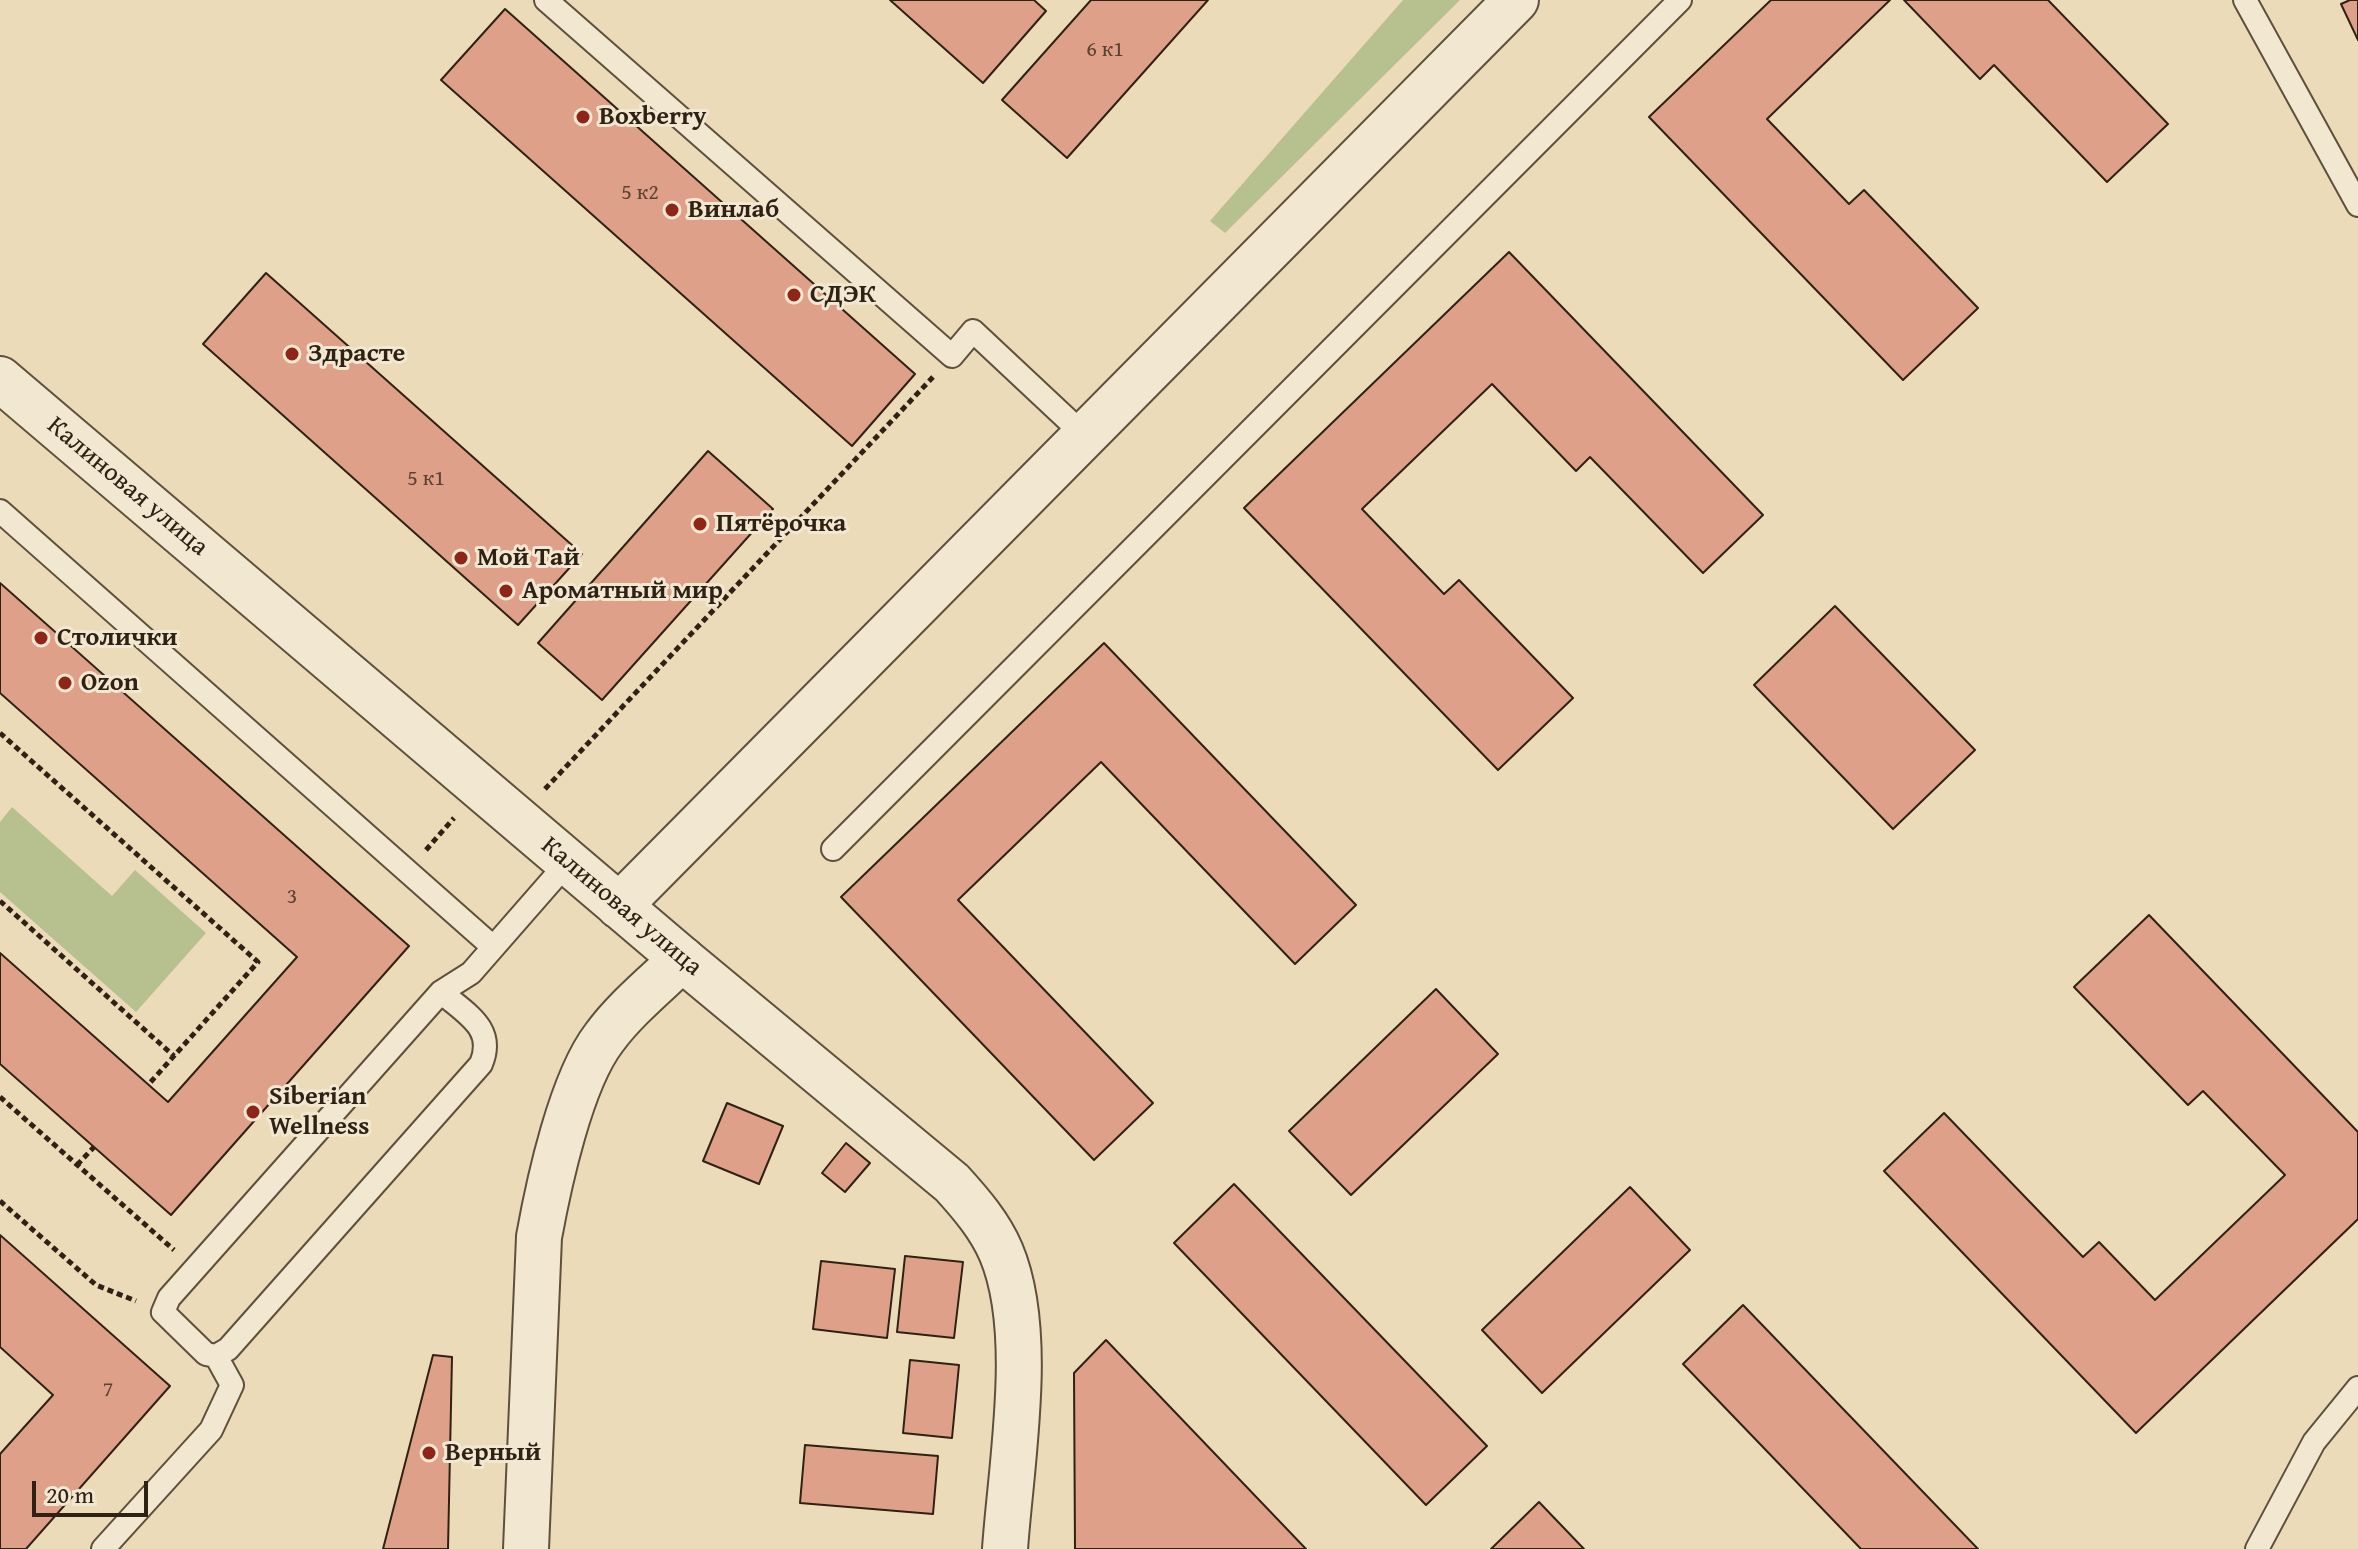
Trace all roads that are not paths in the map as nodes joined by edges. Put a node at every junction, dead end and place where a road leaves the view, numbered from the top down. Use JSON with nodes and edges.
{"nodes":[{"id":1,"x":546,"y":0,"type":"edge"},
{"id":2,"x":1516,"y":0,"type":"edge"},
{"id":3,"x":1680,"y":0,"type":"edge"},
{"id":4,"x":2245,"y":0,"type":"edge"},
{"id":5,"x":2358,"y":205,"type":"edge"},
{"id":6,"x":0,"y":379,"type":"edge"},
{"id":7,"x":1084,"y":435,"type":"junction"},
{"id":8,"x":0,"y":511,"type":"edge"},
{"id":9,"x":833,"y":849,"type":"dead end"},
{"id":10,"x":568,"y":862,"type":"junction"},
{"id":11,"x":619,"y":906,"type":"junction"},
{"id":12,"x":493,"y":947,"type":"junction"},
{"id":13,"x":682,"y":959,"type":"junction"},
{"id":14,"x":441,"y":992,"type":"junction"},
{"id":15,"x":216,"y":1356,"type":"junction"},
{"id":16,"x":2358,"y":1388,"type":"edge"},
{"id":17,"x":103,"y":1549,"type":"edge"},
{"id":18,"x":526,"y":1549,"type":"edge"},
{"id":19,"x":1005,"y":1549,"type":"edge"},
{"id":20,"x":2257,"y":1549,"type":"edge"}],
"edges":[{"from":1,"to":7,"type":"lane"},
{"from":2,"to":7,"type":"street"},
{"from":3,"to":9,"type":"lane"},
{"from":4,"to":5,"type":"lane"},
{"from":6,"to":10,"type":"street","name":"Калиновая улица"},
{"from":7,"to":11,"type":"street"},
{"from":8,"to":12,"type":"lane"},
{"from":10,"to":11,"type":"street","name":"Калиновая улица"},
{"from":10,"to":12,"type":"lane"},
{"from":11,"to":13,"type":"street","name":"Калиновая улица"},
{"from":12,"to":14,"type":"lane"},
{"from":13,"to":18,"type":"street"},
{"from":13,"to":19,"type":"street","name":"Калиновая улица"},
{"from":14,"to":15,"type":"lane"},
{"from":14,"to":15,"type":"lane"},
{"from":15,"to":17,"type":"lane"},
{"from":16,"to":20,"type":"lane"}]}
